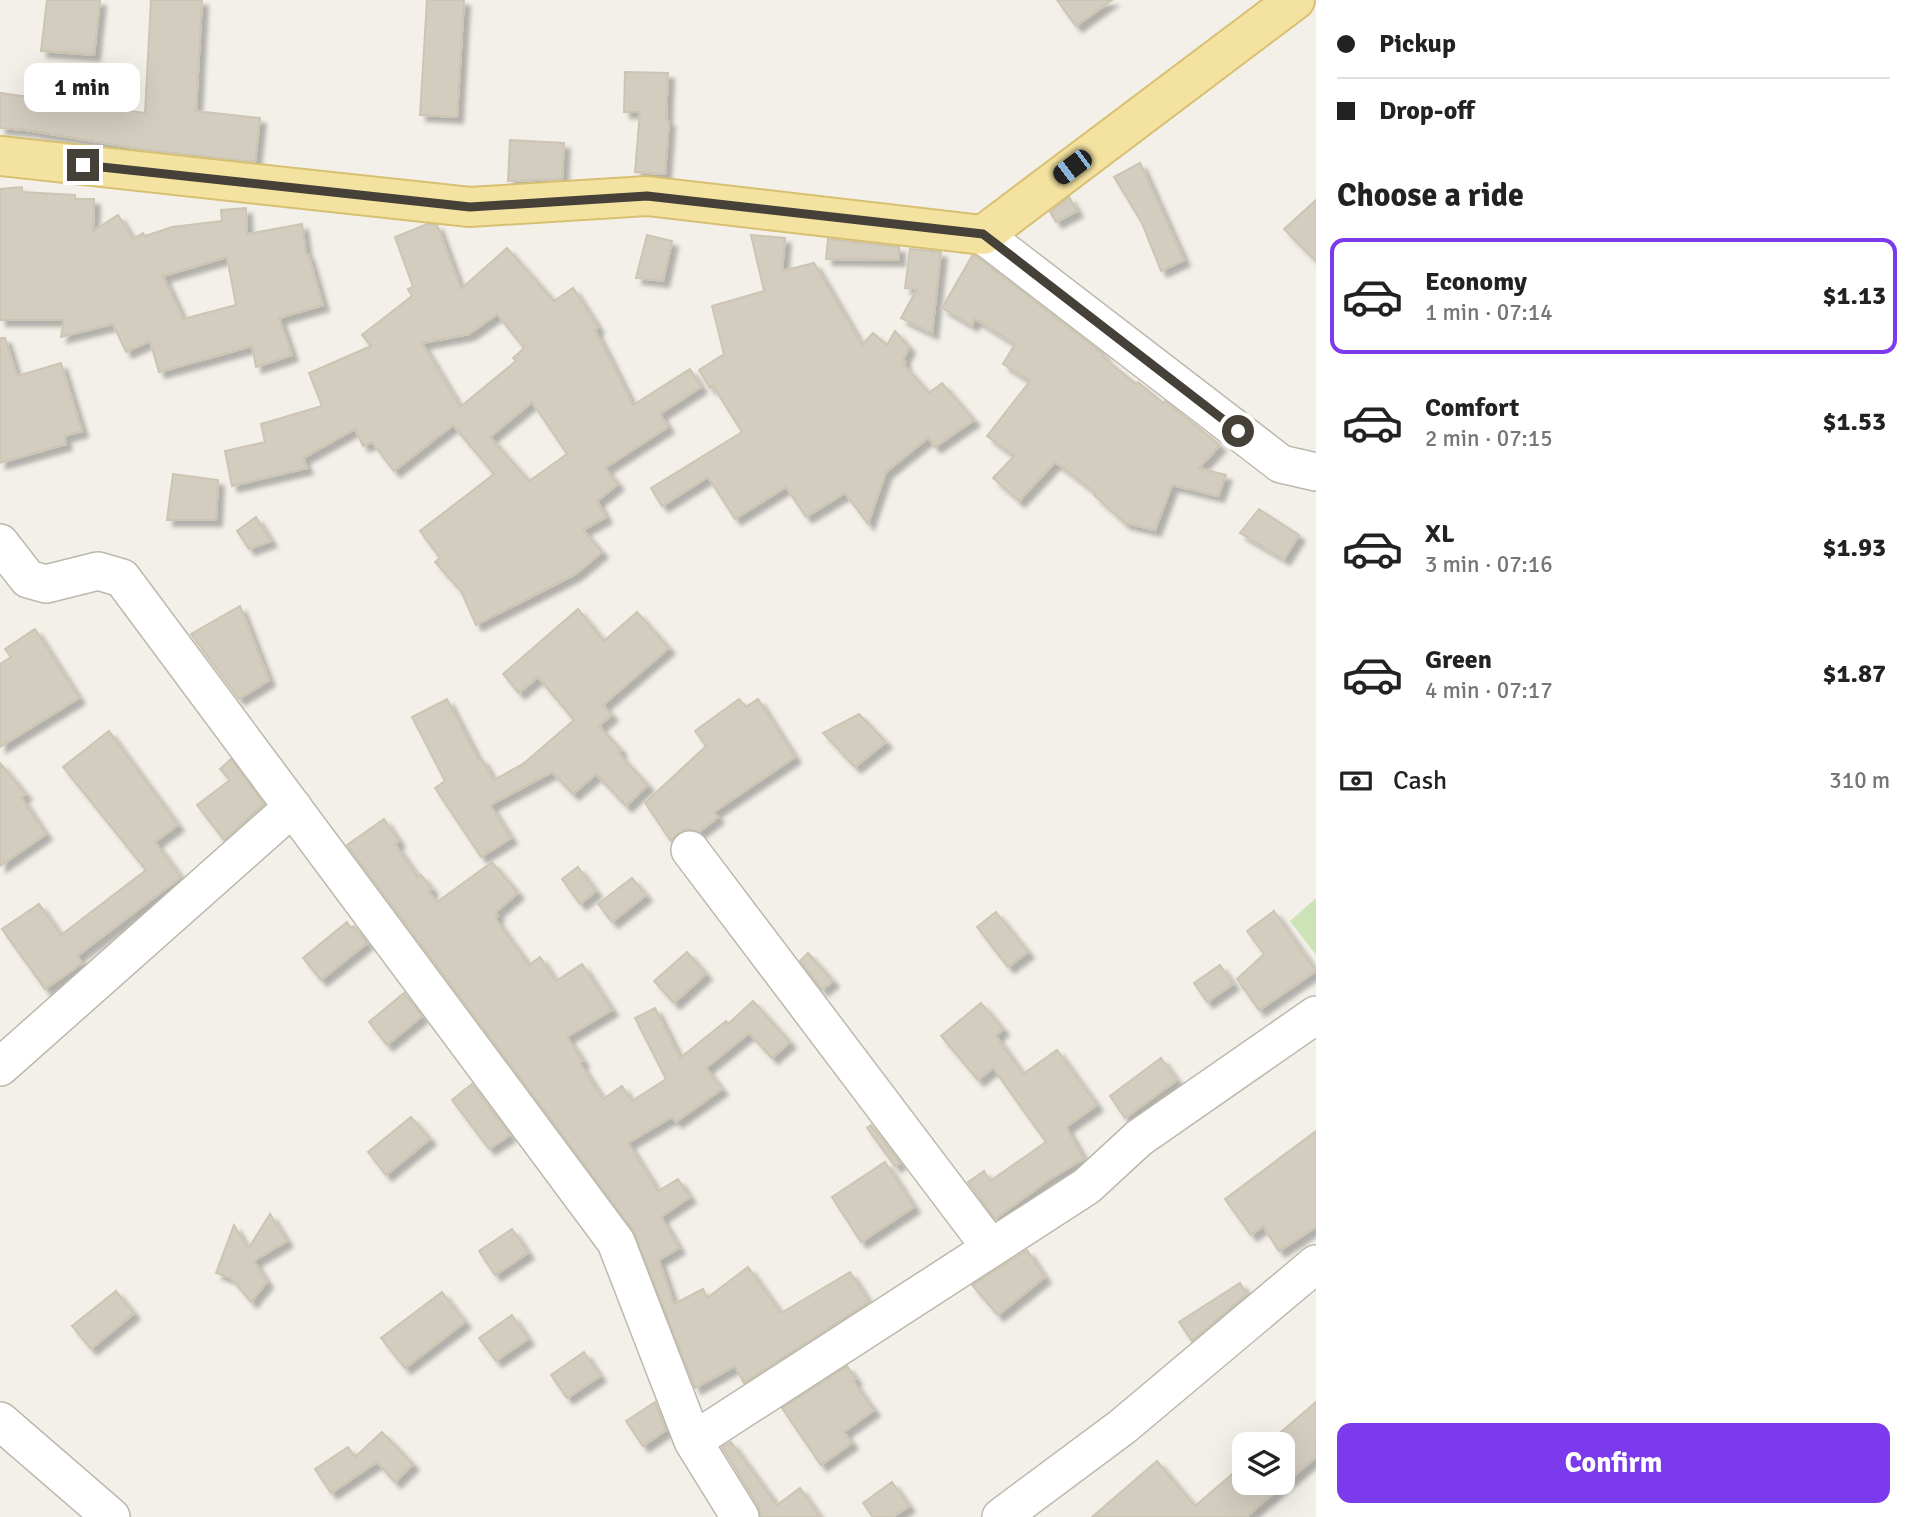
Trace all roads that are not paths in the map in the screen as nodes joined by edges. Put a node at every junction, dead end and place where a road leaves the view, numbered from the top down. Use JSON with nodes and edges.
{"nodes":[{"id":1,"x":1295,"y":0,"type":"edge"},
{"id":2,"x":0,"y":156,"type":"edge"},
{"id":3,"x":983,"y":234,"type":"junction"},
{"id":4,"x":1316,"y":472,"type":"edge"},
{"id":5,"x":0,"y":543,"type":"edge"},
{"id":6,"x":293,"y":807,"type":"junction"},
{"id":7,"x":690,"y":850,"type":"dead end"},
{"id":8,"x":1316,"y":1015,"type":"edge"},
{"id":9,"x":0,"y":1067,"type":"edge"},
{"id":10,"x":991,"y":1248,"type":"junction"},
{"id":11,"x":1316,"y":1265,"type":"edge"},
{"id":12,"x":0,"y":1421,"type":"edge"},
{"id":13,"x":693,"y":1441,"type":"junction"},
{"id":14,"x":111,"y":1517,"type":"edge"},
{"id":15,"x":740,"y":1517,"type":"edge"},
{"id":16,"x":1001,"y":1517,"type":"edge"}],
"edges":[{"from":1,"to":3,"type":"main road"},
{"from":2,"to":3,"type":"main road"},
{"from":3,"to":4,"type":"street"},
{"from":5,"to":6,"type":"street"},
{"from":6,"to":9,"type":"street"},
{"from":6,"to":13,"type":"street"},
{"from":7,"to":10,"type":"street"},
{"from":8,"to":10,"type":"street"},
{"from":10,"to":13,"type":"street"},
{"from":11,"to":16,"type":"street"},
{"from":12,"to":14,"type":"street"},
{"from":13,"to":15,"type":"street"}]}
